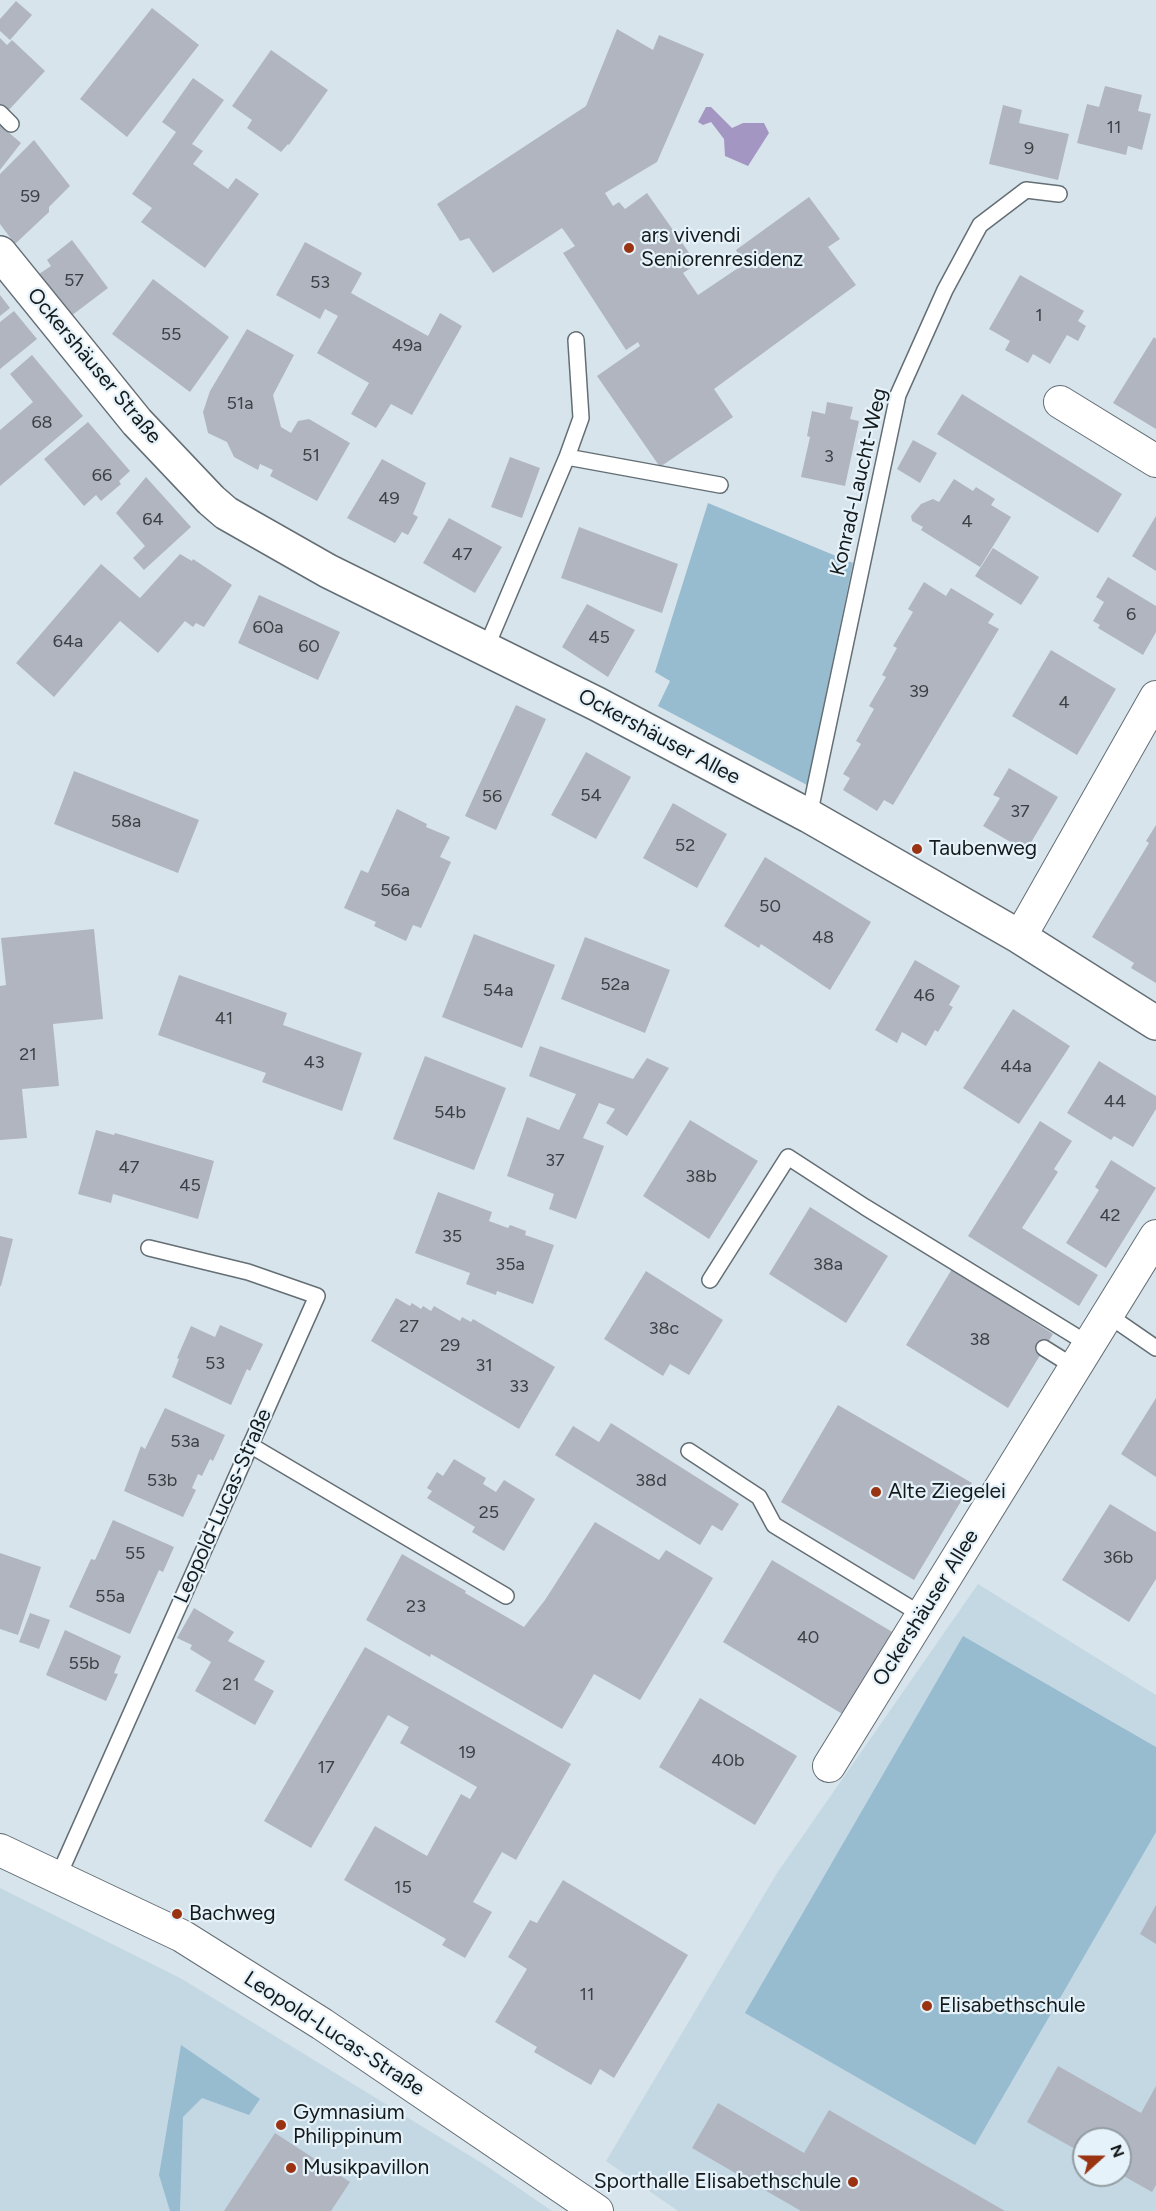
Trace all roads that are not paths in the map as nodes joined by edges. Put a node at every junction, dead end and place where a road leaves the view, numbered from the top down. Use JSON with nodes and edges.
{"nodes":[{"id":1,"x":1059,"y":194,"type":"dead end"},
{"id":2,"x":0,"y":253,"type":"edge"},
{"id":3,"x":576,"y":340,"type":"dead end"},
{"id":4,"x":1060,"y":402,"type":"dead end"},
{"id":5,"x":165,"y":451,"type":"joint"},
{"id":6,"x":567,"y":457,"type":"junction"},
{"id":7,"x":1156,"y":461,"type":"edge"},
{"id":8,"x":720,"y":485,"type":"dead end"},
{"id":9,"x":486,"y":648,"type":"junction"},
{"id":10,"x":1156,"y":696,"type":"edge"},
{"id":11,"x":809,"y":816,"type":"junction"},
{"id":12,"x":1020,"y":937,"type":"junction"},
{"id":13,"x":1156,"y":1023,"type":"edge"},
{"id":14,"x":1156,"y":1236,"type":"edge"},
{"id":15,"x":149,"y":1248,"type":"dead end"},
{"id":16,"x":710,"y":1280,"type":"dead end"},
{"id":17,"x":1108,"y":1315,"type":"junction"},
{"id":18,"x":1044,"y":1348,"type":"dead end"},
{"id":19,"x":1156,"y":1348,"type":"edge"},
{"id":20,"x":1083,"y":1356,"type":"junction"},
{"id":21,"x":250,"y":1445,"type":"junction"},
{"id":22,"x":689,"y":1450,"type":"dead end"},
{"id":23,"x":506,"y":1596,"type":"dead end"},
{"id":24,"x":922,"y":1615,"type":"junction"},
{"id":25,"x":829,"y":1766,"type":"dead end"},
{"id":26,"x":0,"y":1850,"type":"edge"},
{"id":27,"x":58,"y":1877,"type":"junction"},
{"id":28,"x":597,"y":2211,"type":"edge"}],
"edges":[{"from":1,"to":11,"type":"lane","name":"Konrad-Laucht-Weg"},
{"from":2,"to":5,"type":"street","name":"Ockershäuser Straße"},
{"from":3,"to":6,"type":"lane"},
{"from":4,"to":7,"type":"street"},
{"from":5,"to":9,"type":"street","name":"Ockershäuser Allee"},
{"from":6,"to":8,"type":"lane"},
{"from":6,"to":9,"type":"lane"},
{"from":9,"to":11,"type":"street","name":"Ockershäuser Allee"},
{"from":10,"to":12,"type":"street"},
{"from":11,"to":12,"type":"street","name":"Ockershäuser Allee"},
{"from":12,"to":13,"type":"street","name":"Ockershäuser Allee"},
{"from":14,"to":17,"type":"street","name":"Ockershäuser Allee"},
{"from":15,"to":21,"type":"lane","name":"Leopold-Lucas-Straße"},
{"from":16,"to":20,"type":"lane"},
{"from":17,"to":19,"type":"lane"},
{"from":17,"to":20,"type":"street","name":"Ockershäuser Allee"},
{"from":18,"to":20,"type":"lane"},
{"from":20,"to":24,"type":"street","name":"Ockershäuser Allee"},
{"from":21,"to":23,"type":"lane"},
{"from":21,"to":27,"type":"lane","name":"Leopold-Lucas-Straße"},
{"from":22,"to":24,"type":"lane"},
{"from":24,"to":25,"type":"street","name":"Ockershäuser Allee"},
{"from":26,"to":27,"type":"street","name":"Leopold-Lucas-Straße"},
{"from":27,"to":28,"type":"street","name":"Leopold-Lucas-Straße"}]}
